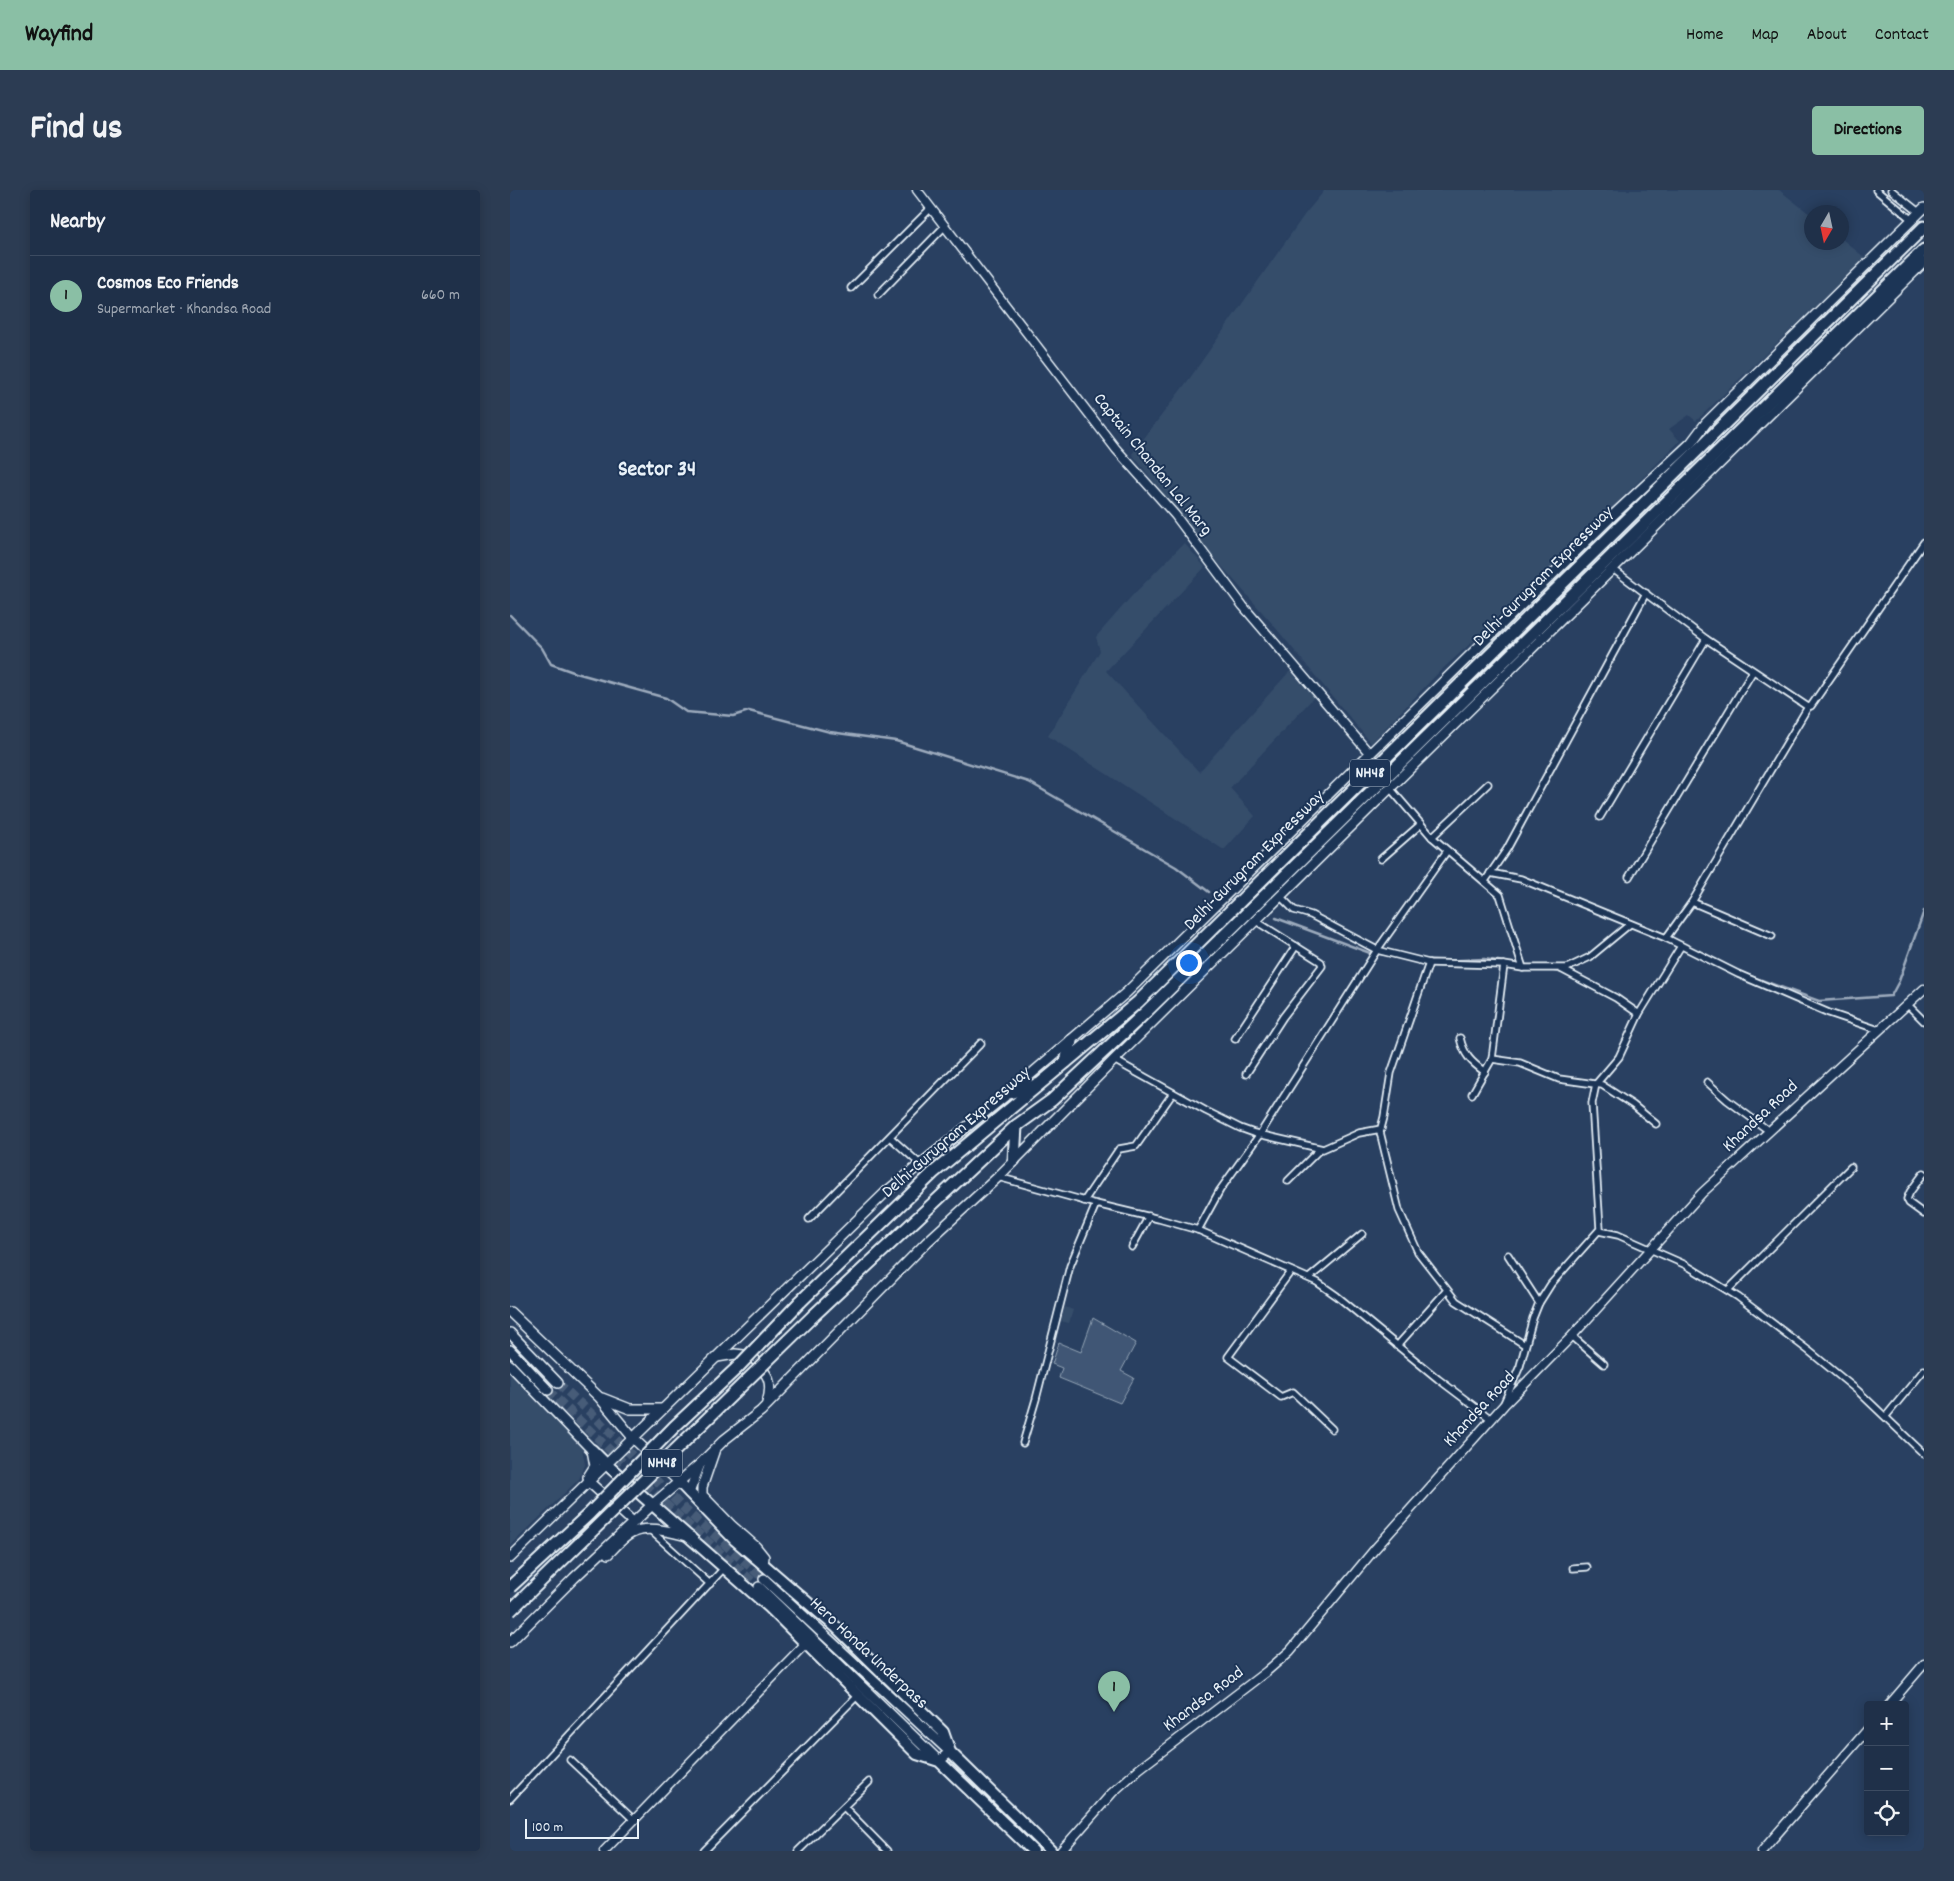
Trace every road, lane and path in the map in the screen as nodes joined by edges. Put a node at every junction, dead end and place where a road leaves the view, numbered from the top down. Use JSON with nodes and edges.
{"nodes":[{"id":1,"x":916,"y":190,"type":"edge"},
{"id":2,"x":1876,"y":190,"type":"edge"},
{"id":3,"x":1891,"y":190,"type":"edge"},
{"id":4,"x":931,"y":208,"type":"junction"},
{"id":5,"x":1922,"y":210,"type":"edge"},
{"id":6,"x":1912,"y":220,"type":"junction"},
{"id":7,"x":945,"y":226,"type":"junction"},
{"id":8,"x":1924,"y":227,"type":"edge"},
{"id":9,"x":1924,"y":250,"type":"edge"},
{"id":10,"x":1924,"y":262,"type":"edge"},
{"id":11,"x":851,"y":288,"type":"dead end"},
{"id":12,"x":878,"y":295,"type":"dead end"},
{"id":13,"x":1924,"y":542,"type":"edge"},
{"id":14,"x":1613,"y":569,"type":"junction"},
{"id":15,"x":1646,"y":593,"type":"junction"},
{"id":16,"x":1706,"y":639,"type":"junction"},
{"id":17,"x":1753,"y":671,"type":"junction"},
{"id":18,"x":1808,"y":707,"type":"junction"},
{"id":19,"x":1370,"y":754,"type":"junction"},
{"id":20,"x":1488,"y":784,"type":"dead end"},
{"id":21,"x":1390,"y":788,"type":"junction"},
{"id":22,"x":1600,"y":817,"type":"dead end"},
{"id":23,"x":1421,"y":824,"type":"junction"},
{"id":24,"x":1432,"y":837,"type":"junction"},
{"id":25,"x":1447,"y":851,"type":"junction"},
{"id":26,"x":1381,"y":859,"type":"dead end"},
{"id":27,"x":1490,"y":873,"type":"junction"},
{"id":28,"x":1630,"y":876,"type":"dead end"},
{"id":29,"x":1292,"y":878,"type":"junction"},
{"id":30,"x":1485,"y":880,"type":"junction"},
{"id":31,"x":1281,"y":897,"type":"junction"},
{"id":32,"x":1692,"y":902,"type":"junction"},
{"id":33,"x":1256,"y":921,"type":"junction"},
{"id":34,"x":1630,"y":924,"type":"junction"},
{"id":35,"x":1772,"y":936,"type":"dead end"},
{"id":36,"x":1666,"y":938,"type":"junction"},
{"id":37,"x":1296,"y":946,"type":"junction"},
{"id":38,"x":1681,"y":946,"type":"junction"},
{"id":39,"x":1377,"y":950,"type":"junction"},
{"id":40,"x":1429,"y":963,"type":"junction"},
{"id":41,"x":1504,"y":965,"type":"junction"},
{"id":42,"x":1523,"y":968,"type":"junction"},
{"id":43,"x":1560,"y":969,"type":"junction"},
{"id":44,"x":1924,"y":989,"type":"edge"},
{"id":45,"x":1907,"y":1004,"type":"junction"},
{"id":46,"x":1638,"y":1014,"type":"junction"},
{"id":47,"x":1924,"y":1021,"type":"edge"},
{"id":48,"x":1879,"y":1030,"type":"junction"},
{"id":49,"x":1460,"y":1038,"type":"dead end"},
{"id":50,"x":1235,"y":1039,"type":"dead end"},
{"id":51,"x":1071,"y":1041,"type":"junction"},
{"id":52,"x":982,"y":1043,"type":"dead end"},
{"id":53,"x":1492,"y":1059,"type":"junction"},
{"id":54,"x":1114,"y":1060,"type":"junction"},
{"id":55,"x":1066,"y":1062,"type":"junction"},
{"id":56,"x":1485,"y":1072,"type":"junction"},
{"id":57,"x":1246,"y":1074,"type":"dead end"},
{"id":58,"x":1707,"y":1082,"type":"dead end"},
{"id":59,"x":1040,"y":1084,"type":"junction"},
{"id":60,"x":1596,"y":1084,"type":"junction"},
{"id":61,"x":1009,"y":1093,"type":"junction"},
{"id":62,"x":1173,"y":1093,"type":"junction"},
{"id":63,"x":1472,"y":1094,"type":"dead end"},
{"id":64,"x":1656,"y":1124,"type":"dead end"},
{"id":65,"x":1016,"y":1126,"type":"junction"},
{"id":66,"x":1381,"y":1129,"type":"junction"},
{"id":67,"x":1769,"y":1131,"type":"junction"},
{"id":68,"x":1260,"y":1134,"type":"junction"},
{"id":69,"x":891,"y":1138,"type":"junction"},
{"id":70,"x":1320,"y":1149,"type":"junction"},
{"id":71,"x":1014,"y":1160,"type":"junction"},
{"id":72,"x":920,"y":1164,"type":"junction"},
{"id":73,"x":1851,"y":1168,"type":"dead end"},
{"id":74,"x":1924,"y":1173,"type":"edge"},
{"id":75,"x":998,"y":1177,"type":"junction"},
{"id":76,"x":1288,"y":1181,"type":"dead end"},
{"id":77,"x":1084,"y":1201,"type":"junction"},
{"id":78,"x":1096,"y":1204,"type":"junction"},
{"id":79,"x":1924,"y":1214,"type":"edge"},
{"id":80,"x":1149,"y":1216,"type":"junction"},
{"id":81,"x":809,"y":1219,"type":"dead end"},
{"id":82,"x":1198,"y":1230,"type":"junction"},
{"id":83,"x":1599,"y":1231,"type":"junction"},
{"id":84,"x":1362,"y":1234,"type":"dead end"},
{"id":85,"x":1132,"y":1247,"type":"dead end"},
{"id":86,"x":1651,"y":1248,"type":"junction"},
{"id":87,"x":1508,"y":1255,"type":"dead end"},
{"id":88,"x":1291,"y":1271,"type":"junction"},
{"id":89,"x":1309,"y":1278,"type":"junction"},
{"id":90,"x":1447,"y":1290,"type":"junction"},
{"id":91,"x":1728,"y":1290,"type":"junction"},
{"id":92,"x":1539,"y":1303,"type":"junction"},
{"id":93,"x":510,"y":1312,"type":"edge"},
{"id":94,"x":510,"y":1333,"type":"edge"},
{"id":95,"x":1572,"y":1336,"type":"junction"},
{"id":96,"x":1525,"y":1345,"type":"junction"},
{"id":97,"x":1398,"y":1346,"type":"junction"},
{"id":98,"x":510,"y":1350,"type":"edge"},
{"id":99,"x":716,"y":1357,"type":"junction"},
{"id":100,"x":1604,"y":1364,"type":"dead end"},
{"id":101,"x":510,"y":1365,"type":"edge"},
{"id":102,"x":1924,"y":1370,"type":"edge"},
{"id":103,"x":558,"y":1383,"type":"tunnel mouth"},
{"id":104,"x":548,"y":1390,"type":"tunnel mouth"},
{"id":105,"x":599,"y":1397,"type":"junction"},
{"id":106,"x":1504,"y":1405,"type":"junction"},
{"id":107,"x":766,"y":1406,"type":"junction"},
{"id":108,"x":662,"y":1410,"type":"junction"},
{"id":109,"x":1886,"y":1416,"type":"junction"},
{"id":110,"x":1491,"y":1419,"type":"junction"},
{"id":111,"x":1332,"y":1429,"type":"dead end"},
{"id":112,"x":633,"y":1438,"type":"junction"},
{"id":113,"x":1023,"y":1443,"type":"dead end"},
{"id":114,"x":715,"y":1449,"type":"junction"},
{"id":115,"x":592,"y":1450,"type":"junction"},
{"id":116,"x":1924,"y":1454,"type":"edge"},
{"id":117,"x":606,"y":1464,"type":"junction"},
{"id":118,"x":700,"y":1464,"type":"junction"},
{"id":119,"x":679,"y":1482,"type":"junction"},
{"id":120,"x":585,"y":1484,"type":"junction"},
{"id":121,"x":689,"y":1493,"type":"junction"},
{"id":122,"x":652,"y":1505,"type":"junction"},
{"id":123,"x":632,"y":1522,"type":"junction"},
{"id":124,"x":649,"y":1530,"type":"junction"},
{"id":125,"x":691,"y":1537,"type":"junction"},
{"id":126,"x":510,"y":1558,"type":"edge"},
{"id":127,"x":763,"y":1564,"type":"junction"},
{"id":128,"x":725,"y":1567,"type":"junction"},
{"id":129,"x":1587,"y":1567,"type":"dead end"},
{"id":130,"x":585,"y":1568,"type":"junction"},
{"id":131,"x":1573,"y":1568,"type":"dead end"},
{"id":132,"x":710,"y":1584,"type":"junction"},
{"id":133,"x":510,"y":1588,"type":"edge"},
{"id":134,"x":510,"y":1611,"type":"edge"},
{"id":135,"x":510,"y":1642,"type":"edge"},
{"id":136,"x":806,"y":1643,"type":"junction"},
{"id":137,"x":1924,"y":1664,"type":"edge"},
{"id":138,"x":858,"y":1695,"type":"junction"},
{"id":139,"x":1892,"y":1701,"type":"edge"},
{"id":140,"x":1864,"y":1734,"type":"edge"},
{"id":141,"x":950,"y":1752,"type":"junction"},
{"id":142,"x":570,"y":1760,"type":"dead end"},
{"id":143,"x":939,"y":1761,"type":"junction"},
{"id":144,"x":869,"y":1782,"type":"dead end"},
{"id":145,"x":510,"y":1799,"type":"edge"},
{"id":146,"x":844,"y":1807,"type":"junction"},
{"id":147,"x":634,"y":1820,"type":"junction"},
{"id":148,"x":604,"y":1851,"type":"edge"},
{"id":149,"x":704,"y":1851,"type":"edge"},
{"id":150,"x":798,"y":1851,"type":"edge"},
{"id":151,"x":888,"y":1851,"type":"edge"},
{"id":152,"x":1033,"y":1851,"type":"edge"},
{"id":153,"x":1051,"y":1851,"type":"edge"},
{"id":154,"x":1061,"y":1851,"type":"edge"},
{"id":155,"x":1762,"y":1851,"type":"edge"}],
"edges":[{"from":1,"to":4,"type":"street","name":"Captain Chandan Lal Marg"},
{"from":2,"to":6,"type":"street"},
{"from":3,"to":5,"type":"street"},
{"from":4,"to":7,"type":"street","name":"Captain Chandan Lal Marg"},
{"from":4,"to":11,"type":"street"},
{"from":5,"to":6,"type":"main road"},
{"from":6,"to":19,"type":"main road"},
{"from":7,"to":12,"type":"street"},
{"from":7,"to":19,"type":"street","name":"Captain Chandan Lal Marg"},
{"from":8,"to":55,"type":"highway","name":"Delhi-Gurugram Expressway","number":"NH48"},
{"from":9,"to":29,"type":"highway","name":"Delhi-Gurugram Expressway","number":"NH48"},
{"from":10,"to":14,"type":"main road"},
{"from":13,"to":18,"type":"street"},
{"from":14,"to":15,"type":"street"},
{"from":14,"to":21,"type":"main road"},
{"from":15,"to":16,"type":"street"},
{"from":15,"to":27,"type":"street"},
{"from":16,"to":17,"type":"street"},
{"from":16,"to":22,"type":"street"},
{"from":17,"to":18,"type":"street"},
{"from":17,"to":28,"type":"street"},
{"from":18,"to":32,"type":"street"},
{"from":19,"to":51,"type":"main road"},
{"from":20,"to":24,"type":"street"},
{"from":21,"to":23,"type":"street"},
{"from":21,"to":29,"type":"main road"},
{"from":23,"to":24,"type":"street"},
{"from":23,"to":26,"type":"street"},
{"from":24,"to":25,"type":"street"},
{"from":25,"to":30,"type":"street"},
{"from":25,"to":39,"type":"street"},
{"from":27,"to":30,"type":"street"},
{"from":27,"to":34,"type":"street"},
{"from":29,"to":31,"type":"main road"},
{"from":29,"to":65,"type":"highway","name":"Delhi-Gurugram Expressway","number":"NH48"},
{"from":30,"to":42,"type":"street"},
{"from":31,"to":33,"type":"main road"},
{"from":31,"to":39,"type":"street"},
{"from":32,"to":35,"type":"street"},
{"from":32,"to":36,"type":"street"},
{"from":33,"to":37,"type":"street"},
{"from":33,"to":54,"type":"main road"},
{"from":34,"to":36,"type":"street"},
{"from":34,"to":43,"type":"street"},
{"from":36,"to":38,"type":"street"},
{"from":37,"to":50,"type":"street"},
{"from":37,"to":57,"type":"street"},
{"from":38,"to":46,"type":"street"},
{"from":38,"to":48,"type":"street"},
{"from":39,"to":40,"type":"street"},
{"from":39,"to":68,"type":"street"},
{"from":40,"to":41,"type":"street"},
{"from":40,"to":66,"type":"street"},
{"from":41,"to":42,"type":"street"},
{"from":41,"to":53,"type":"street"},
{"from":42,"to":43,"type":"street"},
{"from":43,"to":46,"type":"street"},
{"from":44,"to":45,"type":"street","name":"Khandsa Road"},
{"from":45,"to":47,"type":"street"},
{"from":45,"to":48,"type":"street","name":"Khandsa Road"},
{"from":46,"to":60,"type":"street"},
{"from":48,"to":67,"type":"street","name":"Khandsa Road"},
{"from":49,"to":56,"type":"street"},
{"from":51,"to":55,"type":"highway"},
{"from":51,"to":61,"type":"main road"},
{"from":52,"to":69,"type":"street"},
{"from":53,"to":56,"type":"street"},
{"from":53,"to":60,"type":"street"},
{"from":54,"to":62,"type":"street"},
{"from":54,"to":71,"type":"main road"},
{"from":55,"to":59,"type":"highway","name":"Delhi-Gurugram Expressway","number":"NH48"},
{"from":56,"to":63,"type":"street"},
{"from":58,"to":67,"type":"street"},
{"from":59,"to":61,"type":"highway"},
{"from":59,"to":133,"type":"highway","name":"Delhi-Gurugram Expressway","number":"NH48","bridge":true},
{"from":60,"to":64,"type":"street"},
{"from":60,"to":83,"type":"street"},
{"from":61,"to":72,"type":"main road"},
{"from":62,"to":68,"type":"street"},
{"from":62,"to":77,"type":"street"},
{"from":65,"to":71,"type":"highway"},
{"from":65,"to":134,"type":"highway","name":"Delhi-Gurugram Expressway","number":"NH48","bridge":true},
{"from":66,"to":70,"type":"street"},
{"from":66,"to":90,"type":"street"},
{"from":67,"to":86,"type":"street","name":"Khandsa Road"},
{"from":68,"to":70,"type":"street"},
{"from":68,"to":82,"type":"street"},
{"from":69,"to":72,"type":"street"},
{"from":69,"to":81,"type":"street"},
{"from":70,"to":76,"type":"street"},
{"from":71,"to":75,"type":"main road"},
{"from":72,"to":99,"type":"main road"},
{"from":73,"to":91,"type":"street"},
{"from":74,"to":79,"type":"street"},
{"from":75,"to":77,"type":"street"},
{"from":75,"to":107,"type":"main road"},
{"from":77,"to":78,"type":"street"},
{"from":78,"to":80,"type":"street"},
{"from":78,"to":113,"type":"street"},
{"from":80,"to":82,"type":"street"},
{"from":80,"to":85,"type":"street"},
{"from":82,"to":88,"type":"street"},
{"from":83,"to":86,"type":"street"},
{"from":83,"to":92,"type":"street"},
{"from":84,"to":89,"type":"street"},
{"from":86,"to":91,"type":"street"},
{"from":86,"to":95,"type":"street","name":"Khandsa Road"},
{"from":87,"to":92,"type":"street"},
{"from":88,"to":89,"type":"street"},
{"from":88,"to":111,"type":"street"},
{"from":89,"to":97,"type":"street"},
{"from":90,"to":96,"type":"street"},
{"from":90,"to":97,"type":"street"},
{"from":91,"to":109,"type":"street"},
{"from":92,"to":96,"type":"street"},
{"from":93,"to":105,"type":"main road"},
{"from":94,"to":103,"type":"main road"},
{"from":95,"to":100,"type":"street"},
{"from":95,"to":106,"type":"street","name":"Khandsa Road"},
{"from":96,"to":106,"type":"street"},
{"from":97,"to":110,"type":"street"},
{"from":98,"to":104,"type":"main road"},
{"from":99,"to":107,"type":"main road"},
{"from":99,"to":108,"type":"main road"},
{"from":101,"to":115,"type":"main road"},
{"from":102,"to":109,"type":"street"},
{"from":105,"to":108,"type":"main road"},
{"from":105,"to":112,"type":"main road"},
{"from":106,"to":110,"type":"street","name":"Khandsa Road"},
{"from":107,"to":114,"type":"main road"},
{"from":108,"to":112,"type":"main road"},
{"from":109,"to":116,"type":"street"},
{"from":110,"to":154,"type":"street","name":"Khandsa Road"},
{"from":112,"to":117,"type":"main road"},
{"from":112,"to":119,"type":"main road"},
{"from":114,"to":118,"type":"main road"},
{"from":114,"to":127,"type":"main road"},
{"from":115,"to":117,"type":"highway"},
{"from":115,"to":120,"type":"main road"},
{"from":117,"to":120,"type":"main road"},
{"from":117,"to":122,"type":"highway"},
{"from":118,"to":119,"type":"main road"},
{"from":118,"to":121,"type":"main road"},
{"from":119,"to":121,"type":"highway"},
{"from":119,"to":122,"type":"main road"},
{"from":120,"to":123,"type":"main road"},
{"from":120,"to":126,"type":"main road"},
{"from":121,"to":127,"type":"highway"},
{"from":122,"to":123,"type":"main road"},
{"from":122,"to":125,"type":"highway"},
{"from":123,"to":130,"type":"main road"},
{"from":124,"to":125,"type":"main road"},
{"from":124,"to":130,"type":"main road"},
{"from":124,"to":132,"type":"street"},
{"from":125,"to":128,"type":"highway"},
{"from":127,"to":141,"type":"highway"},
{"from":128,"to":132,"type":"street"},
{"from":128,"to":136,"type":"highway"},
{"from":129,"to":131,"type":"street"},
{"from":130,"to":135,"type":"main road"},
{"from":132,"to":145,"type":"street"},
{"from":136,"to":138,"type":"highway"},
{"from":136,"to":147,"type":"street"},
{"from":137,"to":139,"type":"street"},
{"from":138,"to":143,"type":"highway"},
{"from":138,"to":149,"type":"street"},
{"from":140,"to":155,"type":"street"},
{"from":141,"to":143,"type":"main road"},
{"from":141,"to":143,"type":"main road","name":"Hero Honda Underpass"},
{"from":141,"to":153,"type":"highway"},
{"from":142,"to":147,"type":"street"},
{"from":143,"to":152,"type":"highway"},
{"from":144,"to":146,"type":"street"},
{"from":146,"to":150,"type":"street"},
{"from":146,"to":151,"type":"street"},
{"from":147,"to":148,"type":"street"}]}
